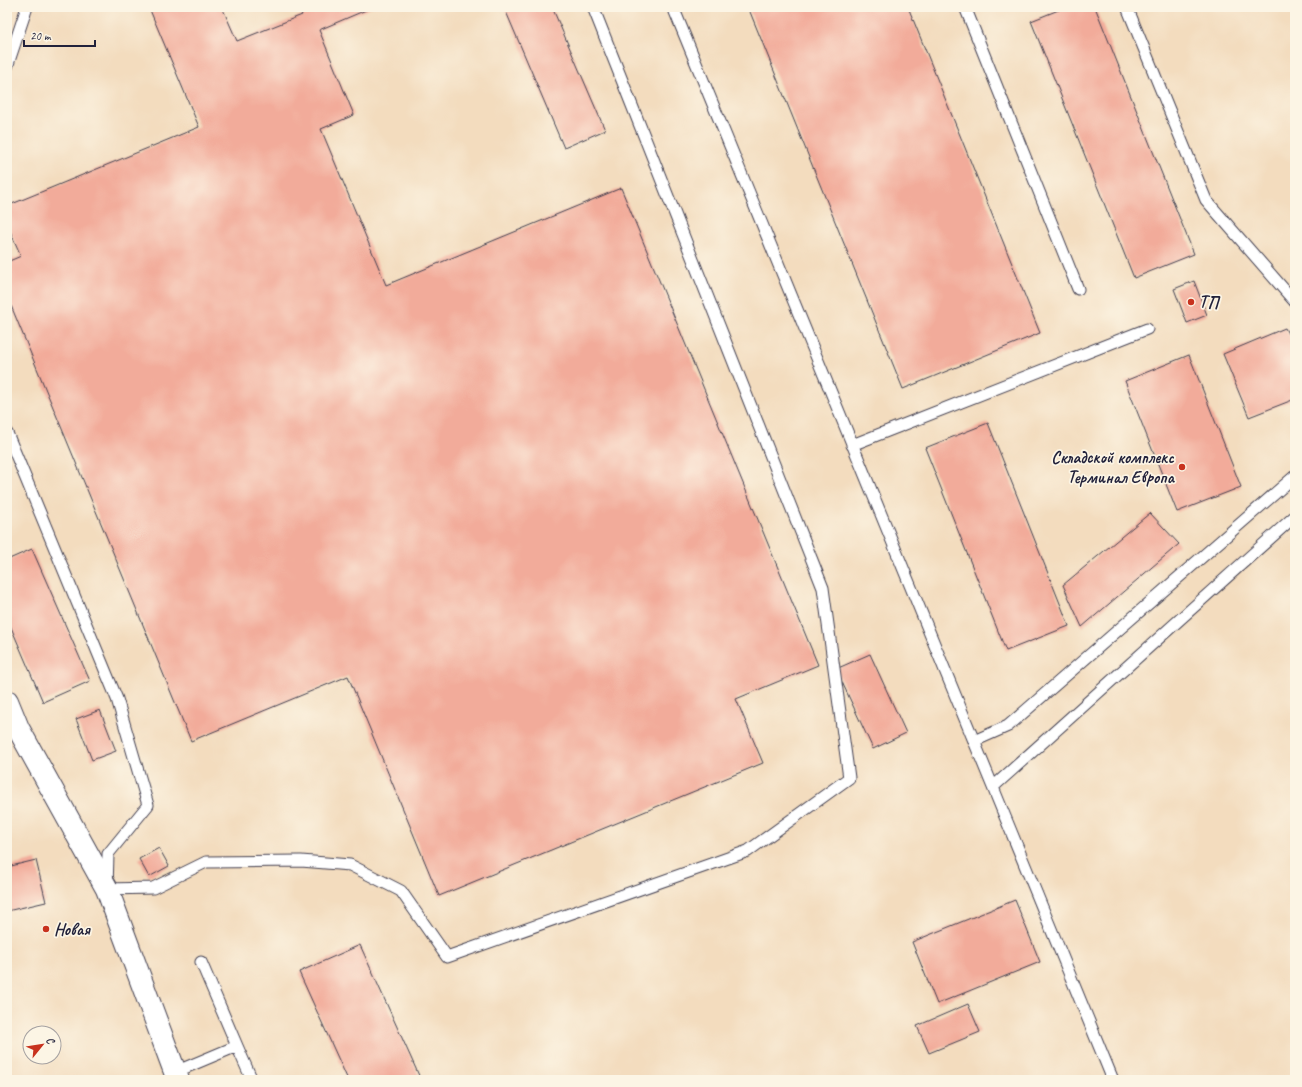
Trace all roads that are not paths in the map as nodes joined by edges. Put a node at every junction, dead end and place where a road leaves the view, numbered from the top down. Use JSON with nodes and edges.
{"nodes":[{"id":1,"x":28,"y":7,"type":"edge"},
{"id":2,"x":593,"y":7,"type":"edge"},
{"id":3,"x":673,"y":7,"type":"edge"},
{"id":4,"x":965,"y":7,"type":"edge"},
{"id":5,"x":1127,"y":7,"type":"edge"},
{"id":6,"x":7,"y":67,"type":"edge"},
{"id":7,"x":1078,"y":289,"type":"dead end"},
{"id":8,"x":1295,"y":302,"type":"edge"},
{"id":9,"x":1147,"y":329,"type":"dead end"},
{"id":10,"x":7,"y":433,"type":"edge"},
{"id":11,"x":852,"y":445,"type":"junction"},
{"id":12,"x":1295,"y":476,"type":"edge"},
{"id":13,"x":1295,"y":516,"type":"edge"},
{"id":14,"x":7,"y":701,"type":"edge"},
{"id":15,"x":974,"y":741,"type":"junction"},
{"id":16,"x":993,"y":787,"type":"junction"},
{"id":17,"x":107,"y":890,"type":"junction"},
{"id":18,"x":201,"y":962,"type":"dead end"},
{"id":19,"x":237,"y":1046,"type":"junction"},
{"id":20,"x":176,"y":1076,"type":"edge"},
{"id":21,"x":252,"y":1080,"type":"edge"},
{"id":22,"x":1112,"y":1080,"type":"edge"}],
"edges":[{"from":1,"to":6,"type":"lane"},
{"from":2,"to":17,"type":"lane"},
{"from":3,"to":11,"type":"lane"},
{"from":4,"to":7,"type":"lane"},
{"from":5,"to":8,"type":"lane"},
{"from":9,"to":11,"type":"lane"},
{"from":10,"to":17,"type":"lane"},
{"from":11,"to":15,"type":"lane"},
{"from":12,"to":15,"type":"lane"},
{"from":13,"to":16,"type":"lane"},
{"from":14,"to":17,"type":"street"},
{"from":15,"to":16,"type":"lane"},
{"from":16,"to":22,"type":"lane"},
{"from":17,"to":20,"type":"street"},
{"from":18,"to":19,"type":"lane"},
{"from":19,"to":20,"type":"lane"},
{"from":19,"to":21,"type":"lane"}]}
